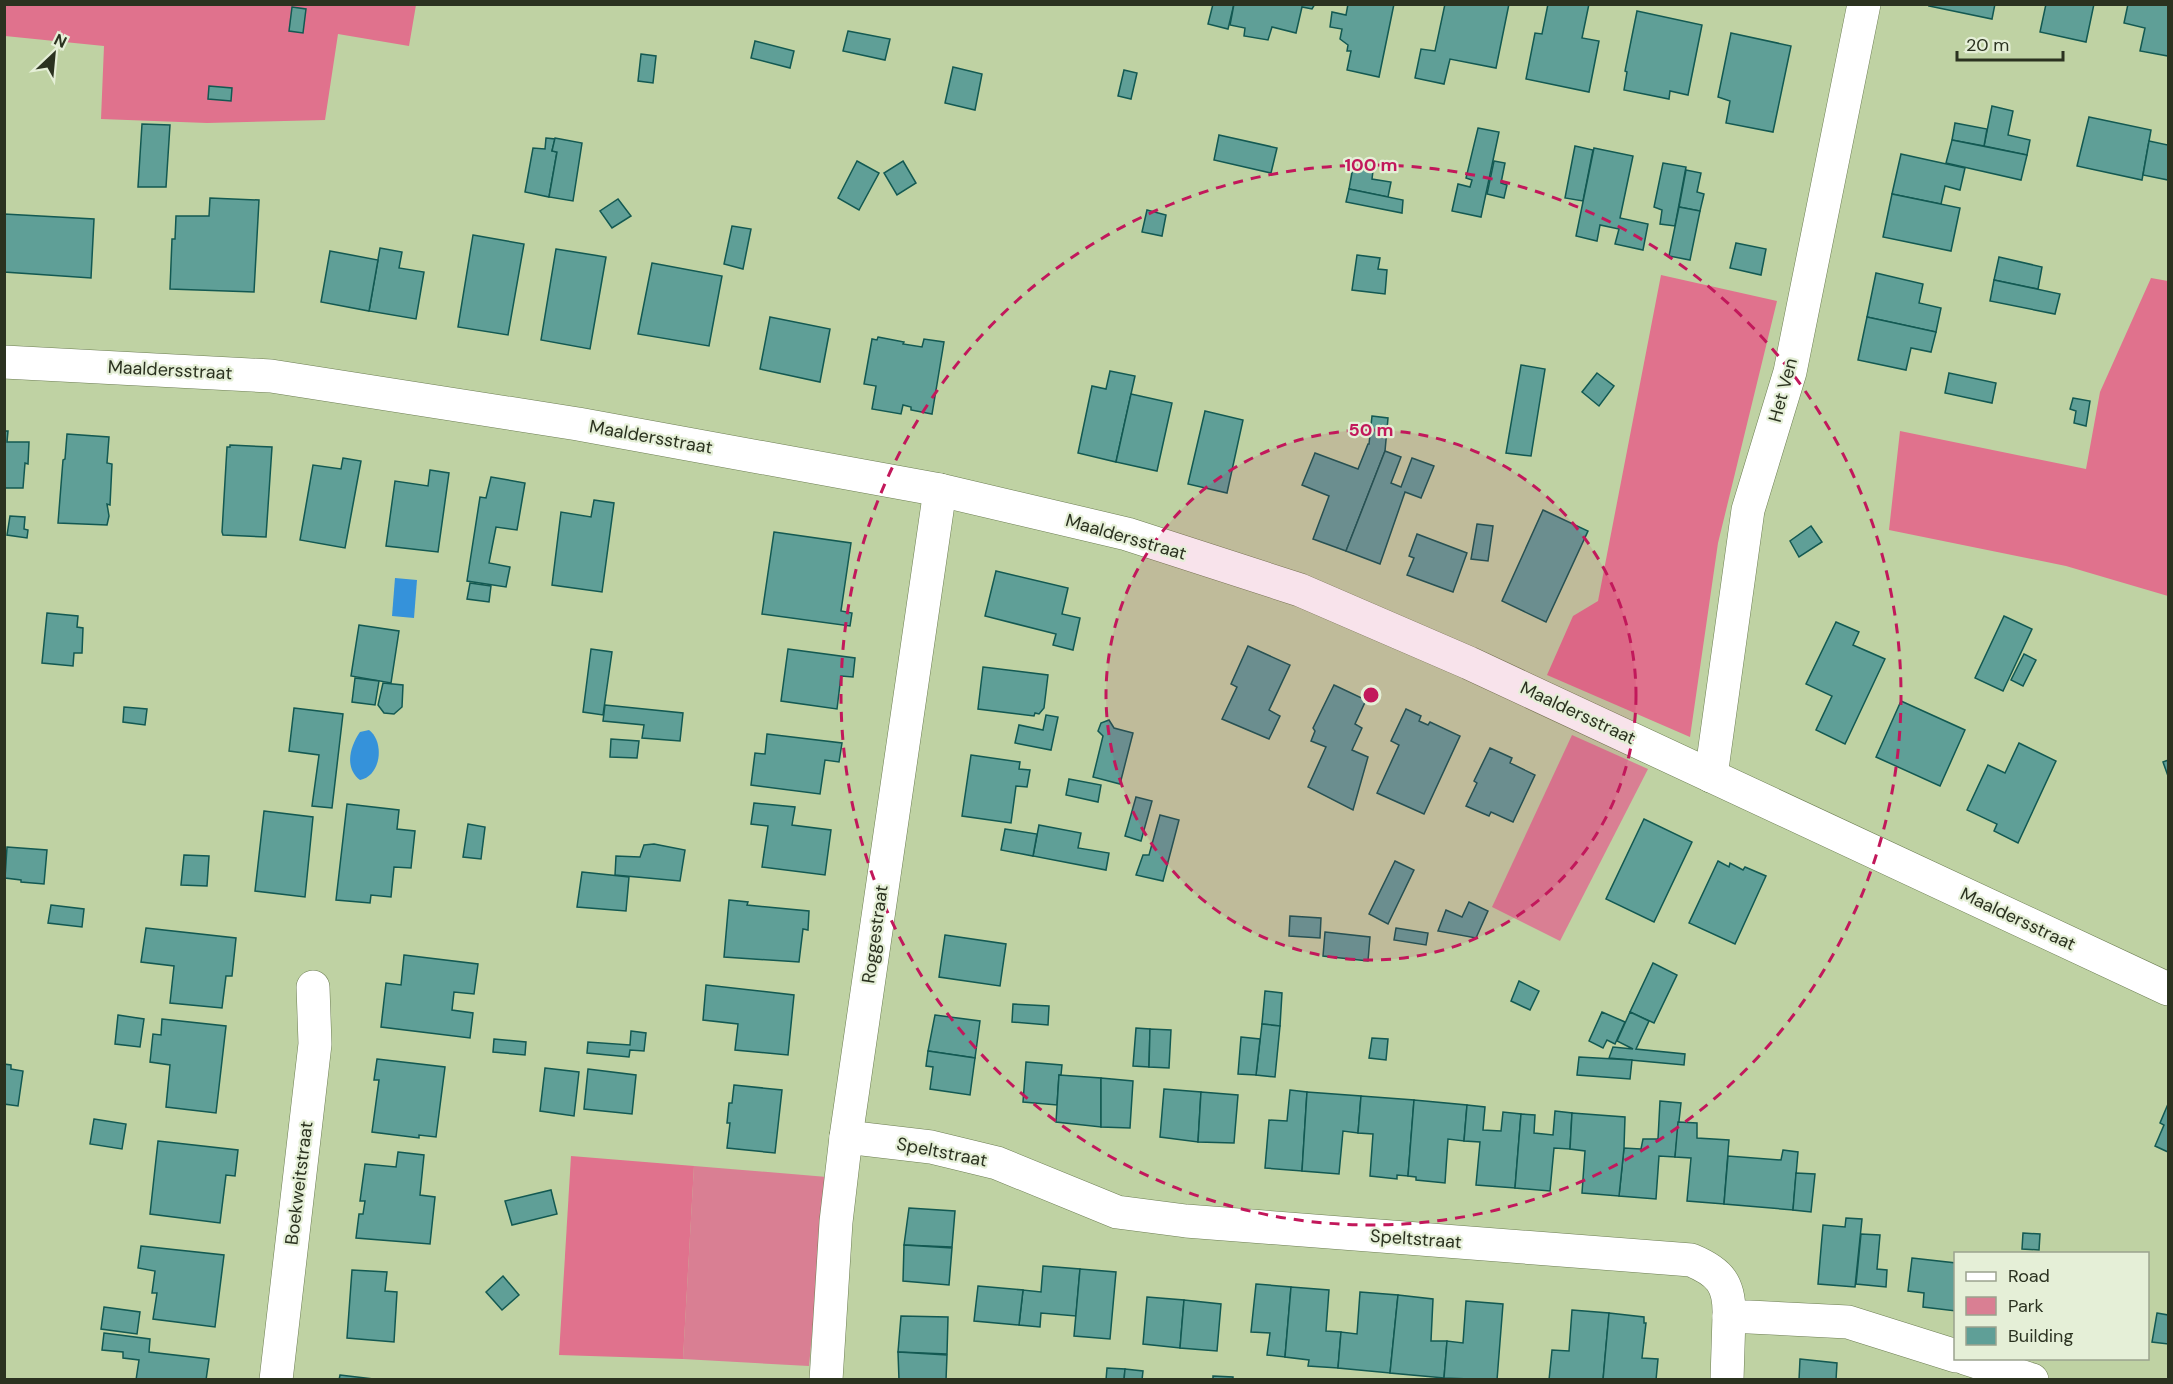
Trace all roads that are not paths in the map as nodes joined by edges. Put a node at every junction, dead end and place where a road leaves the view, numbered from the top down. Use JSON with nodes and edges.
{"nodes":[{"id":1,"x":1864,"y":4,"type":"edge"},
{"id":2,"x":4,"y":362,"type":"edge"},
{"id":3,"x":940,"y":490,"type":"junction"},
{"id":4,"x":1711,"y":776,"type":"junction"},
{"id":5,"x":313,"y":987,"type":"dead end"},
{"id":6,"x":2169,"y":989,"type":"edge"},
{"id":7,"x":846,"y":1137,"type":"junction"},
{"id":8,"x":1728,"y":1316,"type":"junction"},
{"id":9,"x":1954,"y":1355,"type":"edge"},
{"id":10,"x":1968,"y":1360,"type":"edge"},
{"id":11,"x":276,"y":1380,"type":"edge"},
{"id":12,"x":826,"y":1380,"type":"edge"},
{"id":13,"x":1727,"y":1380,"type":"edge"},
{"id":14,"x":2032,"y":1380,"type":"edge"}],
"edges":[{"from":1,"to":4,"type":"street","name":"Het Ven"},
{"from":2,"to":3,"type":"street","name":"Maaldersstraat"},
{"from":3,"to":4,"type":"street","name":"Maaldersstraat"},
{"from":3,"to":7,"type":"street","name":"Roggestraat"},
{"from":4,"to":6,"type":"street","name":"Maaldersstraat"},
{"from":5,"to":11,"type":"street","name":"Boekweitstraat"},
{"from":7,"to":8,"type":"street","name":"Speltstraat"},
{"from":7,"to":12,"type":"street","name":"Roggestraat"},
{"from":8,"to":9,"type":"street"},
{"from":8,"to":13,"type":"street","name":"Speltstraat"},
{"from":10,"to":14,"type":"street"}]}
